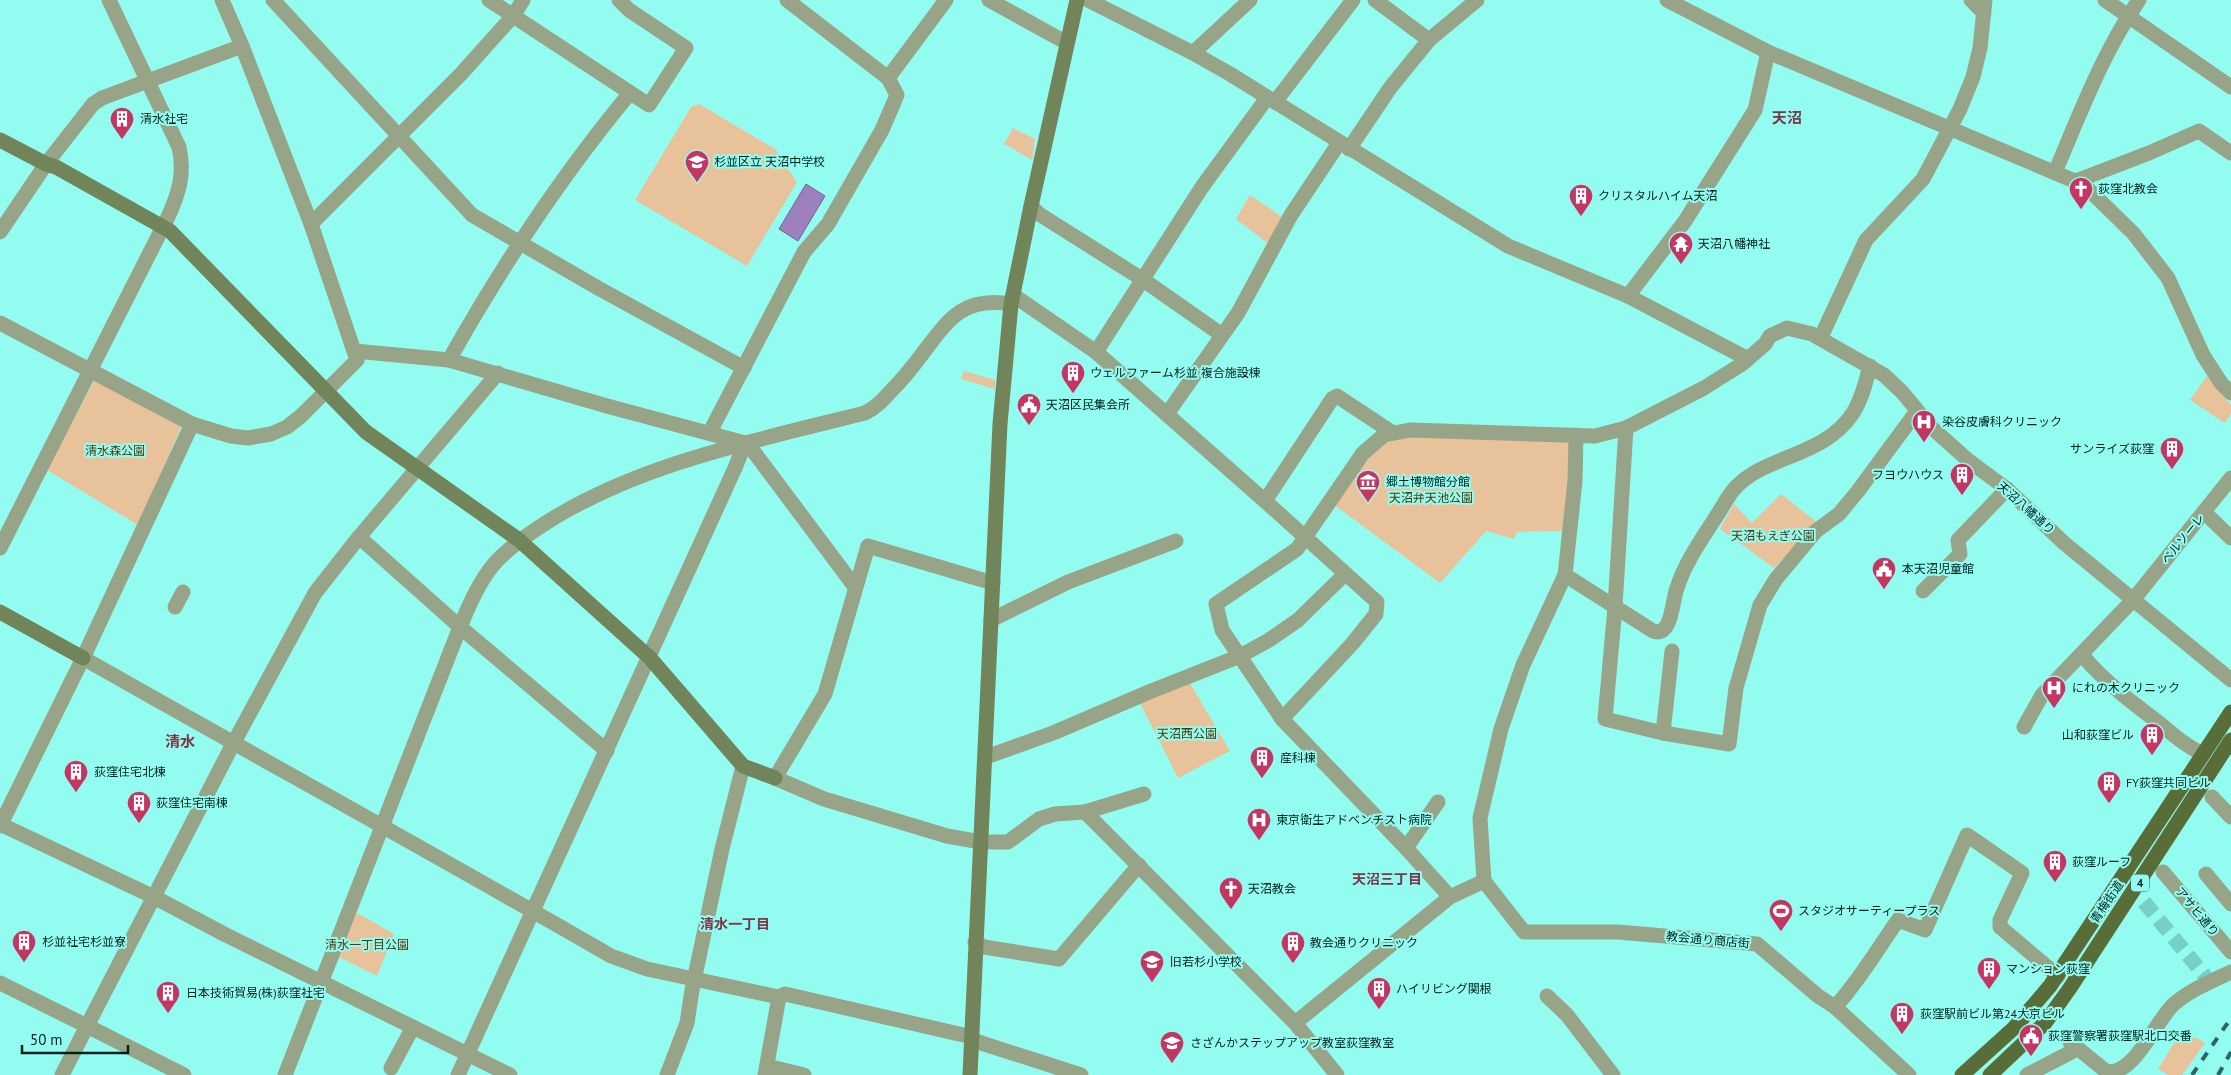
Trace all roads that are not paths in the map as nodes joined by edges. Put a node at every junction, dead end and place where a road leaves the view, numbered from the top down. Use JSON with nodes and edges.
{"nodes":[{"id":1,"x":109,"y":0,"type":"edge"},
{"id":2,"x":222,"y":0,"type":"edge"},
{"id":3,"x":273,"y":0,"type":"edge"},
{"id":4,"x":489,"y":0,"type":"edge"},
{"id":5,"x":523,"y":0,"type":"edge"},
{"id":6,"x":619,"y":0,"type":"edge"},
{"id":7,"x":787,"y":0,"type":"edge"},
{"id":8,"x":946,"y":0,"type":"edge"},
{"id":9,"x":989,"y":0,"type":"edge"},
{"id":10,"x":1077,"y":0,"type":"edge"},
{"id":11,"x":1088,"y":0,"type":"edge"},
{"id":12,"x":1250,"y":0,"type":"edge"},
{"id":13,"x":1353,"y":0,"type":"edge"},
{"id":14,"x":1375,"y":0,"type":"edge"},
{"id":15,"x":1477,"y":0,"type":"edge"},
{"id":16,"x":1971,"y":0,"type":"edge"},
{"id":17,"x":2105,"y":0,"type":"edge"},
{"id":18,"x":2138,"y":0,"type":"edge"},
{"id":19,"x":1671,"y":1,"type":"edge"},
{"id":20,"x":1984,"y":7,"type":"edge"},
{"id":21,"x":513,"y":16,"type":"junction"},
{"id":22,"x":2127,"y":16,"type":"junction"},
{"id":23,"x":1429,"y":40,"type":"junction"},
{"id":24,"x":1067,"y":43,"type":"junction"},
{"id":25,"x":242,"y":46,"type":"junction"},
{"id":26,"x":1768,"y":52,"type":"junction"},
{"id":27,"x":1193,"y":53,"type":"junction"},
{"id":28,"x":888,"y":78,"type":"junction"},
{"id":29,"x":147,"y":81,"type":"junction"},
{"id":30,"x":2231,"y":87,"type":"edge"},
{"id":31,"x":630,"y":93,"type":"junction"},
{"id":32,"x":1271,"y":100,"type":"junction"},
{"id":33,"x":1950,"y":129,"type":"junction"},
{"id":34,"x":400,"y":135,"type":"junction"},
{"id":35,"x":0,"y":140,"type":"edge"},
{"id":36,"x":1344,"y":146,"type":"junction"},
{"id":37,"x":2231,"y":152,"type":"edge"},
{"id":38,"x":46,"y":164,"type":"junction"},
{"id":39,"x":2055,"y":172,"type":"junction"},
{"id":40,"x":2076,"y":181,"type":"junction"},
{"id":41,"x":1031,"y":206,"type":"junction"},
{"id":42,"x":311,"y":224,"type":"junction"},
{"id":43,"x":163,"y":226,"type":"junction"},
{"id":44,"x":0,"y":232,"type":"edge"},
{"id":45,"x":519,"y":243,"type":"junction"},
{"id":46,"x":1142,"y":279,"type":"junction"},
{"id":47,"x":1628,"y":296,"type":"junction"},
{"id":48,"x":1012,"y":299,"type":"junction"},
{"id":49,"x":0,"y":323,"type":"edge"},
{"id":50,"x":1222,"y":335,"type":"junction"},
{"id":51,"x":1821,"y":337,"type":"junction"},
{"id":52,"x":1096,"y":352,"type":"junction"},
{"id":53,"x":356,"y":355,"type":"junction"},
{"id":54,"x":1748,"y":359,"type":"junction"},
{"id":55,"x":450,"y":360,"type":"junction"},
{"id":56,"x":1870,"y":366,"type":"junction"},
{"id":57,"x":744,"y":368,"type":"junction"},
{"id":58,"x":90,"y":369,"type":"junction"},
{"id":59,"x":498,"y":373,"type":"junction"},
{"id":60,"x":326,"y":391,"type":"junction"},
{"id":61,"x":2231,"y":393,"type":"edge"},
{"id":62,"x":1918,"y":411,"type":"junction"},
{"id":63,"x":1167,"y":414,"type":"junction"},
{"id":64,"x":192,"y":424,"type":"junction"},
{"id":65,"x":1626,"y":428,"type":"junction"},
{"id":66,"x":714,"y":433,"type":"junction"},
{"id":67,"x":1393,"y":433,"type":"junction"},
{"id":68,"x":1576,"y":435,"type":"junction"},
{"id":69,"x":745,"y":442,"type":"junction"},
{"id":70,"x":418,"y":469,"type":"junction"},
{"id":71,"x":2231,"y":478,"type":"edge"},
{"id":72,"x":2008,"y":489,"type":"junction"},
{"id":73,"x":1265,"y":501,"type":"junction"},
{"id":74,"x":2204,"y":512,"type":"junction"},
{"id":75,"x":359,"y":537,"type":"junction"},
{"id":76,"x":2231,"y":538,"type":"edge"},
{"id":77,"x":1306,"y":539,"type":"junction"},
{"id":78,"x":519,"y":540,"type":"junction"},
{"id":79,"x":1176,"y":541,"type":"dead end"},
{"id":80,"x":0,"y":548,"type":"edge"},
{"id":81,"x":1345,"y":574,"type":"junction"},
{"id":82,"x":1565,"y":575,"type":"junction"},
{"id":83,"x":993,"y":583,"type":"junction"},
{"id":84,"x":855,"y":587,"type":"junction"},
{"id":85,"x":1923,"y":591,"type":"dead end"},
{"id":86,"x":183,"y":592,"type":"dead end"},
{"id":87,"x":2133,"y":600,"type":"junction"},
{"id":88,"x":175,"y":607,"type":"dead end"},
{"id":89,"x":1615,"y":608,"type":"junction"},
{"id":90,"x":0,"y":612,"type":"edge"},
{"id":91,"x":991,"y":620,"type":"junction"},
{"id":92,"x":460,"y":627,"type":"junction"},
{"id":93,"x":1672,"y":651,"type":"dead end"},
{"id":94,"x":2082,"y":655,"type":"junction"},
{"id":95,"x":1240,"y":656,"type":"junction"},
{"id":96,"x":83,"y":658,"type":"junction"},
{"id":97,"x":650,"y":658,"type":"junction"},
{"id":98,"x":2231,"y":680,"type":"edge"},
{"id":99,"x":2231,"y":712,"type":"edge"},
{"id":100,"x":1282,"y":719,"type":"junction"},
{"id":101,"x":2024,"y":727,"type":"dead end"},
{"id":102,"x":1663,"y":733,"type":"junction"},
{"id":103,"x":2231,"y":740,"type":"edge"},
{"id":104,"x":233,"y":744,"type":"junction"},
{"id":105,"x":607,"y":751,"type":"junction"},
{"id":106,"x":2203,"y":754,"type":"junction"},
{"id":107,"x":986,"y":757,"type":"junction"},
{"id":108,"x":743,"y":766,"type":"junction"},
{"id":109,"x":775,"y":778,"type":"junction"},
{"id":110,"x":1144,"y":794,"type":"dead end"},
{"id":111,"x":2212,"y":797,"type":"dead end"},
{"id":112,"x":1438,"y":802,"type":"dead end"},
{"id":113,"x":1085,"y":812,"type":"junction"},
{"id":114,"x":2231,"y":817,"type":"edge"},
{"id":115,"x":0,"y":825,"type":"edge"},
{"id":116,"x":383,"y":825,"type":"junction"},
{"id":117,"x":981,"y":842,"type":"junction"},
{"id":118,"x":1406,"y":848,"type":"junction"},
{"id":119,"x":1140,"y":865,"type":"junction"},
{"id":120,"x":2163,"y":872,"type":"dead end"},
{"id":121,"x":2206,"y":874,"type":"dead end"},
{"id":122,"x":1492,"y":887,"type":"junction"},
{"id":123,"x":154,"y":896,"type":"junction"},
{"id":124,"x":1450,"y":897,"type":"junction"},
{"id":125,"x":2231,"y":904,"type":"edge"},
{"id":126,"x":532,"y":911,"type":"junction"},
{"id":127,"x":975,"y":942,"type":"junction"},
{"id":128,"x":2231,"y":952,"type":"edge"},
{"id":129,"x":2231,"y":972,"type":"edge"},
{"id":130,"x":2058,"y":976,"type":"junction"},
{"id":131,"x":695,"y":979,"type":"junction"},
{"id":132,"x":323,"y":982,"type":"junction"},
{"id":133,"x":0,"y":983,"type":"edge"},
{"id":134,"x":1548,"y":996,"type":"dead end"},
{"id":135,"x":779,"y":997,"type":"junction"},
{"id":136,"x":1835,"y":1007,"type":"junction"},
{"id":137,"x":1295,"y":1023,"type":"junction"},
{"id":138,"x":87,"y":1026,"type":"junction"},
{"id":139,"x":413,"y":1027,"type":"junction"},
{"id":140,"x":972,"y":1039,"type":"junction"},
{"id":141,"x":467,"y":1054,"type":"junction"},
{"id":142,"x":391,"y":1068,"type":"dead end"},
{"id":143,"x":766,"y":1070,"type":"edge"},
{"id":144,"x":62,"y":1075,"type":"edge"},
{"id":145,"x":184,"y":1075,"type":"edge"},
{"id":146,"x":285,"y":1075,"type":"edge"},
{"id":147,"x":458,"y":1075,"type":"edge"},
{"id":148,"x":510,"y":1075,"type":"edge"},
{"id":149,"x":667,"y":1075,"type":"edge"},
{"id":150,"x":804,"y":1075,"type":"edge"},
{"id":151,"x":970,"y":1075,"type":"edge"},
{"id":152,"x":1081,"y":1075,"type":"edge"},
{"id":153,"x":1337,"y":1075,"type":"edge"},
{"id":154,"x":1613,"y":1075,"type":"edge"},
{"id":155,"x":1909,"y":1075,"type":"edge"},
{"id":156,"x":1962,"y":1075,"type":"edge"},
{"id":157,"x":1990,"y":1075,"type":"edge"},
{"id":158,"x":2027,"y":1075,"type":"edge"}],
"edges":[{"from":1,"to":29,"type":"street"},
{"from":2,"to":25,"type":"street"},
{"from":3,"to":34,"type":"street"},
{"from":4,"to":21,"type":"street"},
{"from":5,"to":21,"type":"street"},
{"from":6,"to":31,"type":"street"},
{"from":7,"to":28,"type":"street"},
{"from":8,"to":28,"type":"street"},
{"from":9,"to":24,"type":"street"},
{"from":10,"to":24,"type":"street"},
{"from":11,"to":27,"type":"street"},
{"from":12,"to":27,"type":"street"},
{"from":13,"to":32,"type":"street"},
{"from":14,"to":23,"type":"street"},
{"from":15,"to":23,"type":"street"},
{"from":16,"to":20,"type":"street"},
{"from":17,"to":22,"type":"street"},
{"from":18,"to":22,"type":"street"},
{"from":19,"to":26,"type":"street"},
{"from":20,"to":33,"type":"street"},
{"from":21,"to":31,"type":"street"},
{"from":21,"to":34,"type":"street"},
{"from":22,"to":30,"type":"street"},
{"from":22,"to":39,"type":"street"},
{"from":23,"to":36,"type":"street"},
{"from":24,"to":41,"type":"street"},
{"from":25,"to":29,"type":"street"},
{"from":25,"to":42,"type":"street"},
{"from":26,"to":33,"type":"street"},
{"from":26,"to":47,"type":"street"},
{"from":27,"to":32,"type":"street"},
{"from":28,"to":57,"type":"street"},
{"from":29,"to":38,"type":"street"},
{"from":29,"to":43,"type":"street"},
{"from":31,"to":45,"type":"street"},
{"from":32,"to":36,"type":"street"},
{"from":32,"to":46,"type":"street"},
{"from":33,"to":39,"type":"street"},
{"from":33,"to":51,"type":"street"},
{"from":34,"to":42,"type":"street"},
{"from":34,"to":45,"type":"street"},
{"from":35,"to":38,"type":"street"},
{"from":36,"to":47,"type":"street"},
{"from":36,"to":50,"type":"street"},
{"from":37,"to":40,"type":"street"},
{"from":38,"to":43,"type":"street"},
{"from":38,"to":44,"type":"street"},
{"from":39,"to":40,"type":"street"},
{"from":40,"to":61,"type":"street"},
{"from":41,"to":46,"type":"street"},
{"from":41,"to":48,"type":"street"},
{"from":42,"to":53,"type":"street"},
{"from":43,"to":58,"type":"street"},
{"from":43,"to":60,"type":"street"},
{"from":45,"to":55,"type":"street"},
{"from":45,"to":57,"type":"street"},
{"from":46,"to":50,"type":"street"},
{"from":46,"to":52,"type":"street"},
{"from":47,"to":54,"type":"street"},
{"from":48,"to":52,"type":"street"},
{"from":48,"to":69,"type":"street"},
{"from":48,"to":83,"type":"street"},
{"from":49,"to":58,"type":"street"},
{"from":50,"to":63,"type":"street"},
{"from":51,"to":54,"type":"street","name":"天沼八幡通り"},
{"from":51,"to":56,"type":"street","name":"天沼八幡通り"},
{"from":52,"to":63,"type":"street"},
{"from":53,"to":55,"type":"street"},
{"from":53,"to":60,"type":"street"},
{"from":54,"to":65,"type":"street","name":"天沼八幡通り"},
{"from":55,"to":59,"type":"street"},
{"from":56,"to":62,"type":"street","name":"天沼八幡通り"},
{"from":56,"to":89,"type":"street"},
{"from":57,"to":66,"type":"street"},
{"from":58,"to":64,"type":"street"},
{"from":58,"to":80,"type":"street"},
{"from":59,"to":66,"type":"street"},
{"from":59,"to":70,"type":"street"},
{"from":60,"to":64,"type":"street"},
{"from":60,"to":70,"type":"street"},
{"from":62,"to":72,"type":"street","name":"天沼八幡通り"},
{"from":62,"to":102,"type":"street"},
{"from":63,"to":73,"type":"street"},
{"from":64,"to":96,"type":"street"},
{"from":65,"to":68,"type":"street","name":"天沼八幡通り"},
{"from":65,"to":89,"type":"street"},
{"from":66,"to":69,"type":"street"},
{"from":67,"to":68,"type":"street","name":"天沼八幡通り"},
{"from":67,"to":73,"type":"street"},
{"from":67,"to":77,"type":"street"},
{"from":68,"to":82,"type":"street"},
{"from":69,"to":78,"type":"street"},
{"from":69,"to":84,"type":"street"},
{"from":69,"to":97,"type":"street"},
{"from":70,"to":75,"type":"street"},
{"from":70,"to":78,"type":"street"},
{"from":71,"to":74,"type":"street","name":"ベルソーレ"},
{"from":72,"to":85,"type":"street"},
{"from":72,"to":87,"type":"street","name":"天沼八幡通り"},
{"from":73,"to":77,"type":"street"},
{"from":74,"to":76,"type":"street"},
{"from":74,"to":87,"type":"street","name":"ベルソーレ"},
{"from":75,"to":92,"type":"street"},
{"from":75,"to":104,"type":"street"},
{"from":77,"to":81,"type":"street"},
{"from":77,"to":95,"type":"street"},
{"from":78,"to":92,"type":"street"},
{"from":78,"to":97,"type":"street"},
{"from":79,"to":91,"type":"street"},
{"from":81,"to":95,"type":"street"},
{"from":81,"to":100,"type":"street"},
{"from":82,"to":89,"type":"street"},
{"from":82,"to":122,"type":"street"},
{"from":83,"to":84,"type":"street"},
{"from":83,"to":91,"type":"street"},
{"from":84,"to":109,"type":"street"},
{"from":86,"to":88,"type":"street"},
{"from":87,"to":94,"type":"street","name":"ベルソーレ"},
{"from":87,"to":98,"type":"street","name":"天沼八幡通り"},
{"from":89,"to":102,"type":"street"},
{"from":90,"to":96,"type":"street"},
{"from":91,"to":107,"type":"street"},
{"from":92,"to":105,"type":"street"},
{"from":92,"to":116,"type":"street"},
{"from":93,"to":102,"type":"street"},
{"from":94,"to":101,"type":"street","name":"ベルソーレ"},
{"from":94,"to":106,"type":"street"},
{"from":95,"to":100,"type":"street"},
{"from":95,"to":107,"type":"street"},
{"from":96,"to":104,"type":"street"},
{"from":96,"to":115,"type":"street"},
{"from":97,"to":105,"type":"street"},
{"from":97,"to":108,"type":"street"},
{"from":99,"to":106,"type":"main road","name":"青梅街道","number":"4"},
{"from":100,"to":118,"type":"street"},
{"from":103,"to":157,"type":"main road","name":"青梅街道","number":"4"},
{"from":104,"to":116,"type":"street"},
{"from":104,"to":123,"type":"street"},
{"from":105,"to":126,"type":"street"},
{"from":106,"to":130,"type":"main road","name":"青梅街道","number":"4"},
{"from":107,"to":117,"type":"street"},
{"from":108,"to":109,"type":"street"},
{"from":108,"to":131,"type":"street"},
{"from":109,"to":117,"type":"street"},
{"from":110,"to":113,"type":"street"},
{"from":111,"to":114,"type":"street"},
{"from":112,"to":118,"type":"street"},
{"from":113,"to":117,"type":"street"},
{"from":113,"to":119,"type":"street"},
{"from":115,"to":123,"type":"street"},
{"from":116,"to":126,"type":"street"},
{"from":116,"to":132,"type":"street"},
{"from":117,"to":127,"type":"street"},
{"from":118,"to":124,"type":"street"},
{"from":119,"to":127,"type":"street"},
{"from":119,"to":137,"type":"street"},
{"from":120,"to":128,"type":"street","name":"アサヒ通り"},
{"from":121,"to":125,"type":"street"},
{"from":122,"to":124,"type":"street"},
{"from":122,"to":136,"type":"street","name":"教会通り商店街"},
{"from":123,"to":132,"type":"street"},
{"from":123,"to":138,"type":"street"},
{"from":124,"to":137,"type":"street"},
{"from":126,"to":131,"type":"street"},
{"from":126,"to":141,"type":"street"},
{"from":127,"to":140,"type":"street"},
{"from":129,"to":158,"type":"street"},
{"from":130,"to":136,"type":"street"},
{"from":130,"to":156,"type":"main road","name":"青梅街道","number":"4"},
{"from":131,"to":135,"type":"street"},
{"from":131,"to":149,"type":"street"},
{"from":132,"to":139,"type":"street"},
{"from":132,"to":146,"type":"street"},
{"from":133,"to":138,"type":"street"},
{"from":134,"to":154,"type":"street"},
{"from":135,"to":140,"type":"street"},
{"from":135,"to":143,"type":"street"},
{"from":136,"to":155,"type":"street","name":"教会通り商店街"},
{"from":137,"to":153,"type":"street"},
{"from":138,"to":144,"type":"street"},
{"from":138,"to":145,"type":"street"},
{"from":139,"to":141,"type":"street"},
{"from":139,"to":142,"type":"street"},
{"from":140,"to":151,"type":"street"},
{"from":140,"to":152,"type":"street"},
{"from":141,"to":147,"type":"street"},
{"from":141,"to":148,"type":"street"},
{"from":143,"to":150,"type":"street"}]}
